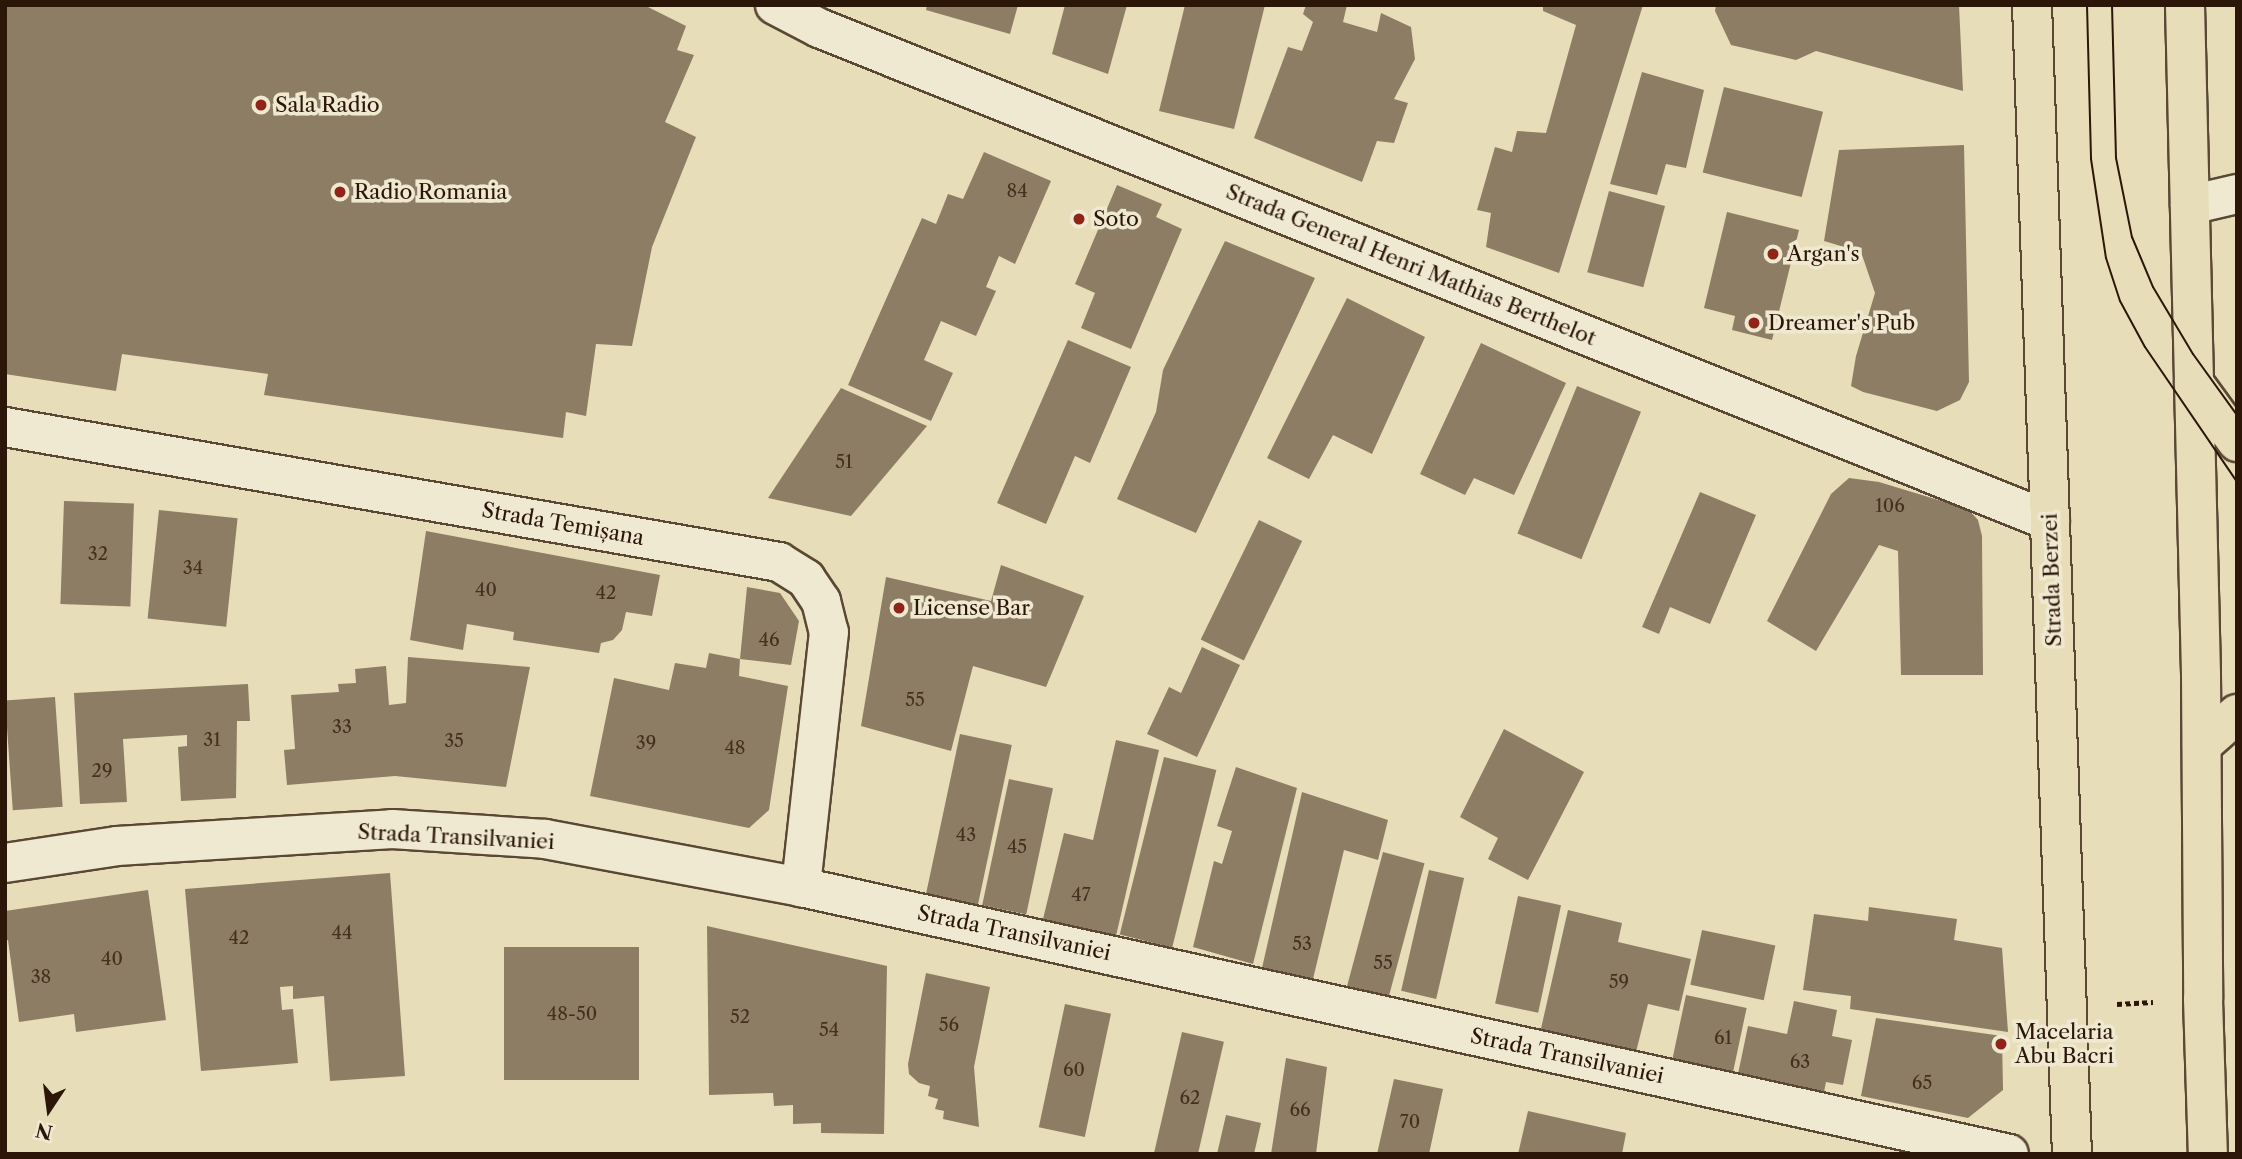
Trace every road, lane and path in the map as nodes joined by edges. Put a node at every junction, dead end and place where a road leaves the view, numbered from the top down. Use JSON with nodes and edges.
{"nodes":[{"id":1,"x":775,"y":5,"type":"edge"},
{"id":2,"x":2032,"y":5,"type":"edge"},
{"id":3,"x":2185,"y":5,"type":"edge"},
{"id":4,"x":2237,"y":194,"type":"edge"},
{"id":5,"x":2190,"y":205,"type":"junction"},
{"id":6,"x":2194,"y":383,"type":"junction"},
{"id":7,"x":5,"y":427,"type":"edge"},
{"id":8,"x":2237,"y":442,"type":"edge"},
{"id":9,"x":2050,"y":521,"type":"junction"},
{"id":10,"x":2237,"y":714,"type":"edge"},
{"id":11,"x":2202,"y":745,"type":"junction"},
{"id":12,"x":5,"y":863,"type":"edge"},
{"id":13,"x":801,"y":887,"type":"junction"},
{"id":14,"x":2203,"y":999,"type":"junction"},
{"id":15,"x":2067,"y":1005,"type":"junction"},
{"id":16,"x":2009,"y":1154,"type":"edge"},
{"id":17,"x":2072,"y":1154,"type":"edge"},
{"id":18,"x":2208,"y":1154,"type":"edge"}],
"edges":[{"from":1,"to":9,"type":"street","name":"Strada General Henri Mathias Berthelot"},
{"from":2,"to":9,"type":"main road","name":"Strada Berzei"},
{"from":3,"to":5,"type":"main road"},
{"from":4,"to":5,"type":"street"},
{"from":5,"to":6,"type":"main road"},
{"from":6,"to":8,"type":"main road"},
{"from":6,"to":11,"type":"main road"},
{"from":7,"to":13,"type":"street","name":"Strada Temișana"},
{"from":9,"to":15,"type":"main road","name":"Strada Berzei"},
{"from":10,"to":11,"type":"main road"},
{"from":11,"to":14,"type":"main road"},
{"from":12,"to":13,"type":"street","name":"Strada Transilvaniei"},
{"from":13,"to":16,"type":"street","name":"Strada Transilvaniei"},
{"from":14,"to":15,"type":"path"},
{"from":14,"to":18,"type":"main road"},
{"from":15,"to":17,"type":"main road","name":"Strada Berzei"}]}
